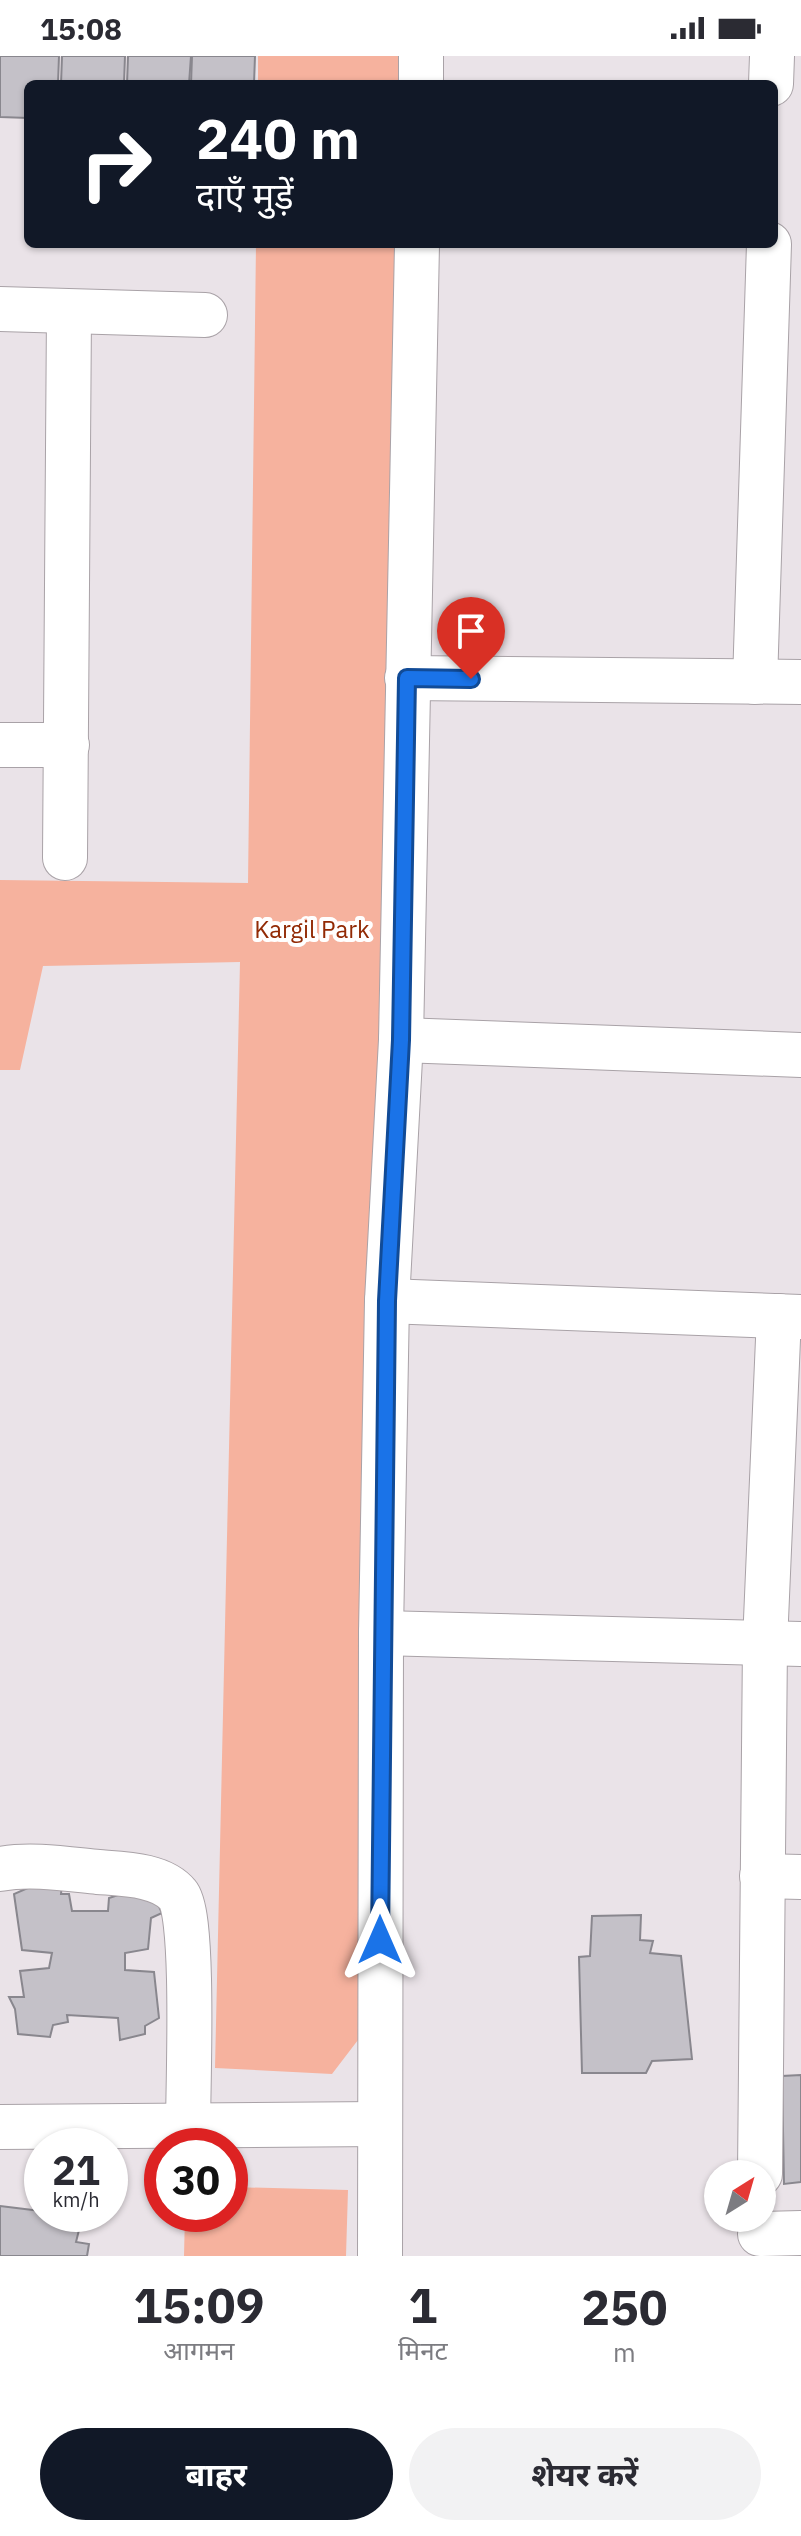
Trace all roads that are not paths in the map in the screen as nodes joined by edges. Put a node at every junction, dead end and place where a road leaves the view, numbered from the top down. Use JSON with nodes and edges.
{"nodes":[{"id":1,"x":421,"y":56,"type":"edge"},
{"id":2,"x":772,"y":56,"type":"edge"},
{"id":3,"x":421,"y":80,"type":"edge"},
{"id":4,"x":771,"y":80,"type":"edge"},
{"id":5,"x":417,"y":248,"type":"edge"},
{"id":6,"x":770,"y":248,"type":"edge"},
{"id":7,"x":0,"y":309,"type":"edge"},
{"id":8,"x":69,"y":312,"type":"junction"},
{"id":9,"x":205,"y":315,"type":"dead end"},
{"id":10,"x":785,"y":334,"type":"edge"},
{"id":11,"x":407,"y":678,"type":"junction"},
{"id":12,"x":755,"y":682,"type":"junction"},
{"id":13,"x":801,"y":682,"type":"edge"},
{"id":14,"x":0,"y":745,"type":"edge"},
{"id":15,"x":67,"y":745,"type":"junction"},
{"id":16,"x":65,"y":858,"type":"dead end"},
{"id":17,"x":401,"y":1040,"type":"junction"},
{"id":18,"x":801,"y":1055,"type":"edge"},
{"id":19,"x":387,"y":1301,"type":"junction"},
{"id":20,"x":790,"y":1317,"type":"edge"},
{"id":21,"x":381,"y":1633,"type":"junction"},
{"id":22,"x":783,"y":1643,"type":"edge"},
{"id":23,"x":0,"y":1869,"type":"edge"},
{"id":24,"x":781,"y":1876,"type":"edge"},
{"id":25,"x":379,"y":2124,"type":"junction"},
{"id":26,"x":188,"y":2126,"type":"junction"},
{"id":27,"x":0,"y":2127,"type":"edge"},
{"id":28,"x":761,"y":2160,"type":"edge"},
{"id":29,"x":380,"y":2256,"type":"edge"}],
"edges":[{"from":1,"to":3,"type":"street"},
{"from":2,"to":4,"type":"street"},
{"from":5,"to":11,"type":"street"},
{"from":6,"to":10,"type":"street"},
{"from":7,"to":8,"type":"street"},
{"from":8,"to":9,"type":"street"},
{"from":8,"to":15,"type":"street"},
{"from":10,"to":12,"type":"street"},
{"from":11,"to":12,"type":"street"},
{"from":11,"to":17,"type":"street"},
{"from":12,"to":13,"type":"street"},
{"from":14,"to":15,"type":"street"},
{"from":15,"to":16,"type":"street"},
{"from":17,"to":18,"type":"street"},
{"from":17,"to":19,"type":"street"},
{"from":19,"to":20,"type":"street"},
{"from":19,"to":21,"type":"street"},
{"from":20,"to":22,"type":"street"},
{"from":21,"to":22,"type":"street"},
{"from":21,"to":25,"type":"street"},
{"from":22,"to":24,"type":"street"},
{"from":23,"to":26,"type":"street"},
{"from":24,"to":28,"type":"street"},
{"from":25,"to":26,"type":"street"},
{"from":25,"to":29,"type":"street"},
{"from":26,"to":27,"type":"street"}]}
